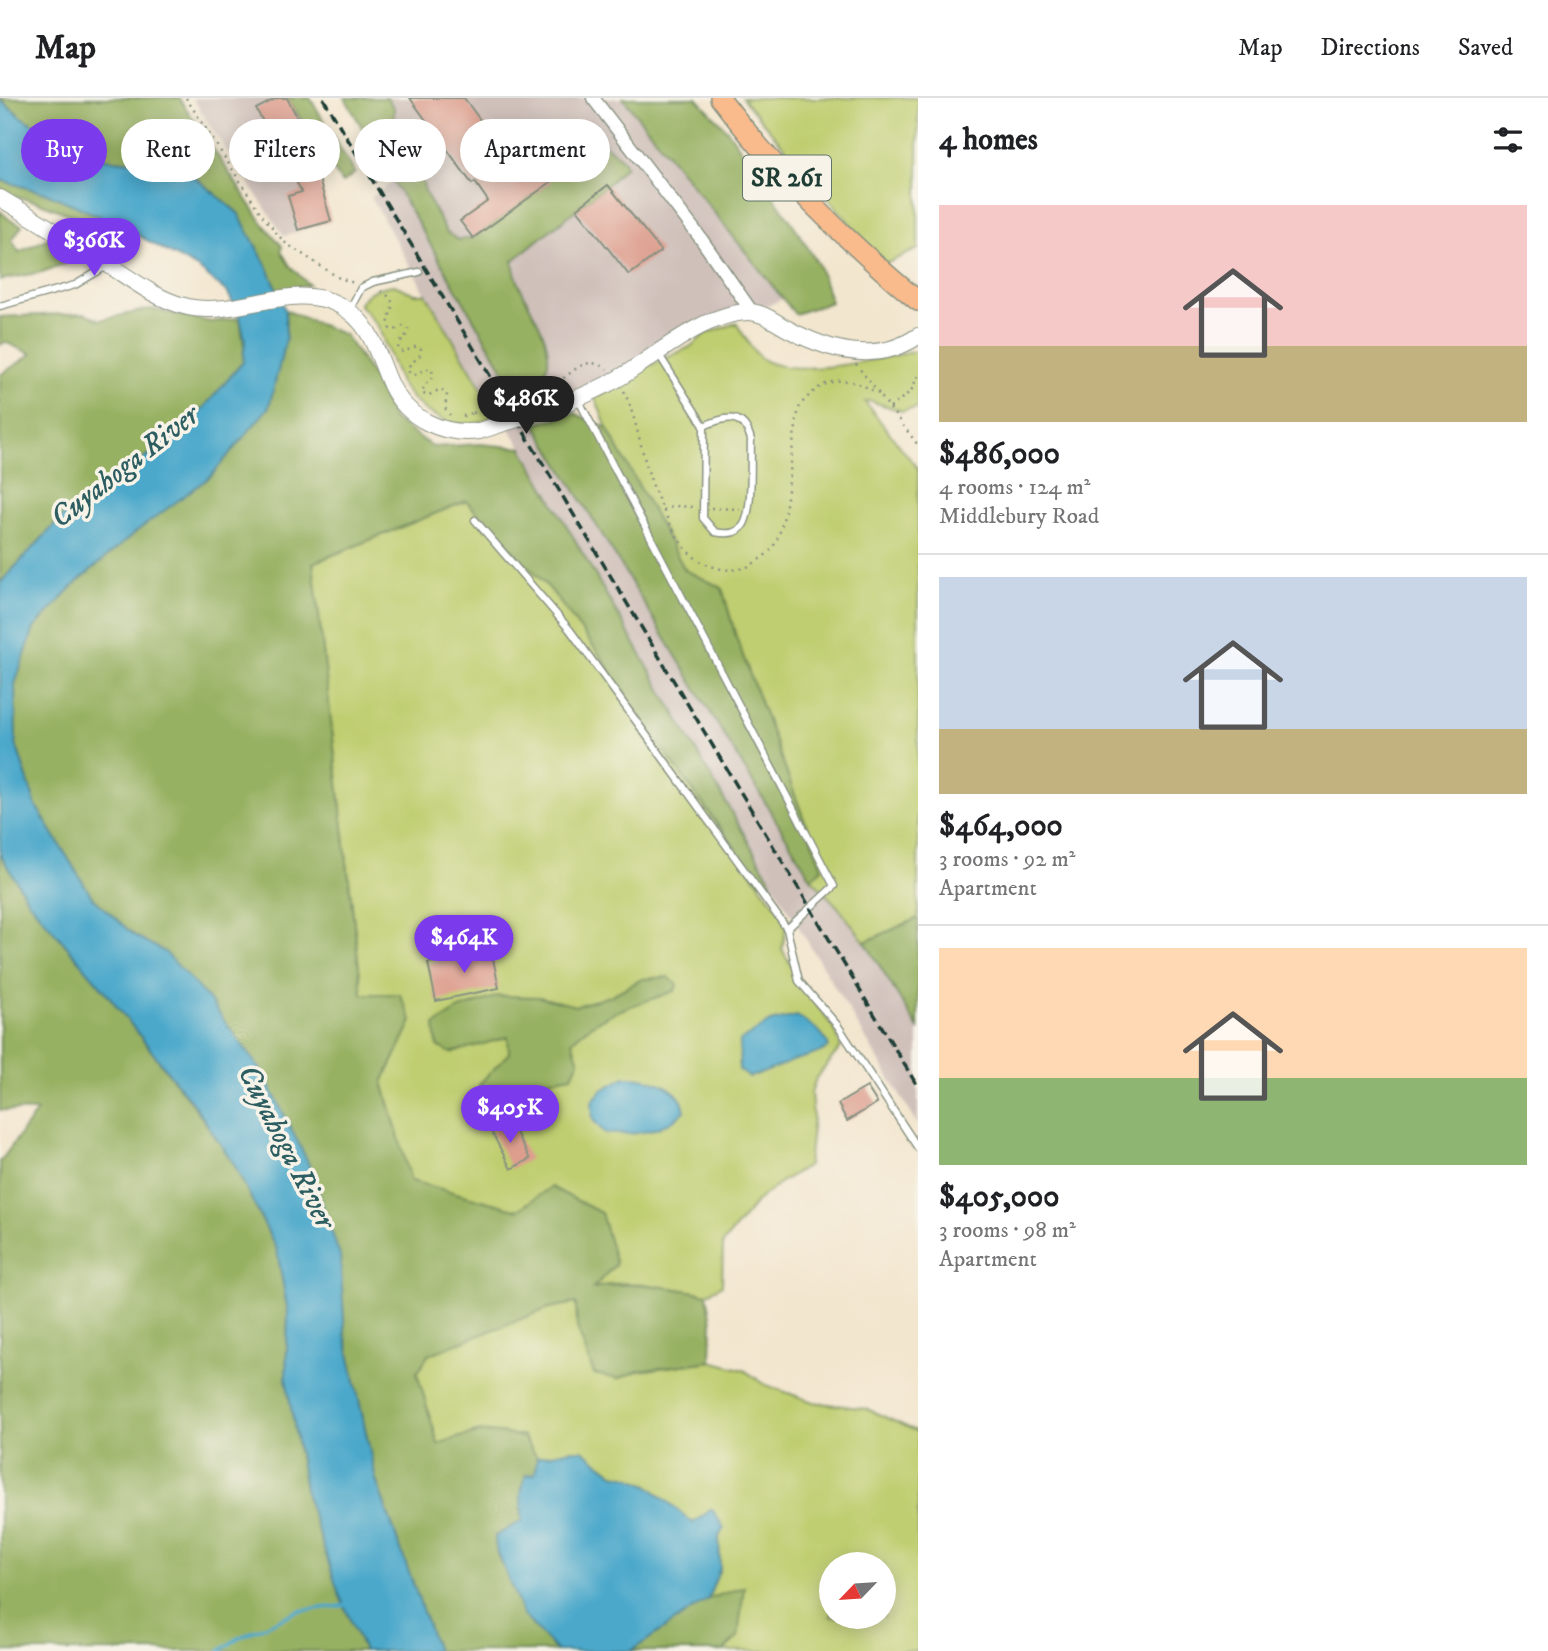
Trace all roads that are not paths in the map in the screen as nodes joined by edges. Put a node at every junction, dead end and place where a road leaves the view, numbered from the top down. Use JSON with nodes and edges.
{"nodes":[{"id":1,"x":593,"y":98,"type":"edge"},
{"id":2,"x":720,"y":98,"type":"edge"},
{"id":3,"x":0,"y":198,"type":"edge"},
{"id":4,"x":108,"y":265,"type":"junction"},
{"id":5,"x":419,"y":272,"type":"dead end"},
{"id":6,"x":918,"y":301,"type":"edge"},
{"id":7,"x":0,"y":306,"type":"edge"},
{"id":8,"x":349,"y":311,"type":"junction"},
{"id":9,"x":752,"y":312,"type":"junction"},
{"id":10,"x":918,"y":336,"type":"edge"},
{"id":11,"x":658,"y":353,"type":"junction"},
{"id":12,"x":578,"y":398,"type":"junction"},
{"id":13,"x":704,"y":426,"type":"junction"},
{"id":14,"x":475,"y":520,"type":"dead end"},
{"id":15,"x":787,"y":929,"type":"junction"},
{"id":16,"x":918,"y":1148,"type":"edge"}],
"edges":[{"from":1,"to":9,"type":"street"},
{"from":2,"to":6,"type":"main road","number":"SR 261"},
{"from":3,"to":4,"type":"street"},
{"from":4,"to":7,"type":"lane"},
{"from":4,"to":8,"type":"street"},
{"from":5,"to":8,"type":"lane"},
{"from":8,"to":12,"type":"street","bridge":true},
{"from":9,"to":10,"type":"street"},
{"from":9,"to":11,"type":"street"},
{"from":11,"to":12,"type":"street"},
{"from":11,"to":13,"type":"lane"},
{"from":12,"to":15,"type":"lane"},
{"from":13,"to":13,"type":"lane"},
{"from":14,"to":15,"type":"lane"},
{"from":15,"to":16,"type":"lane"}]}
